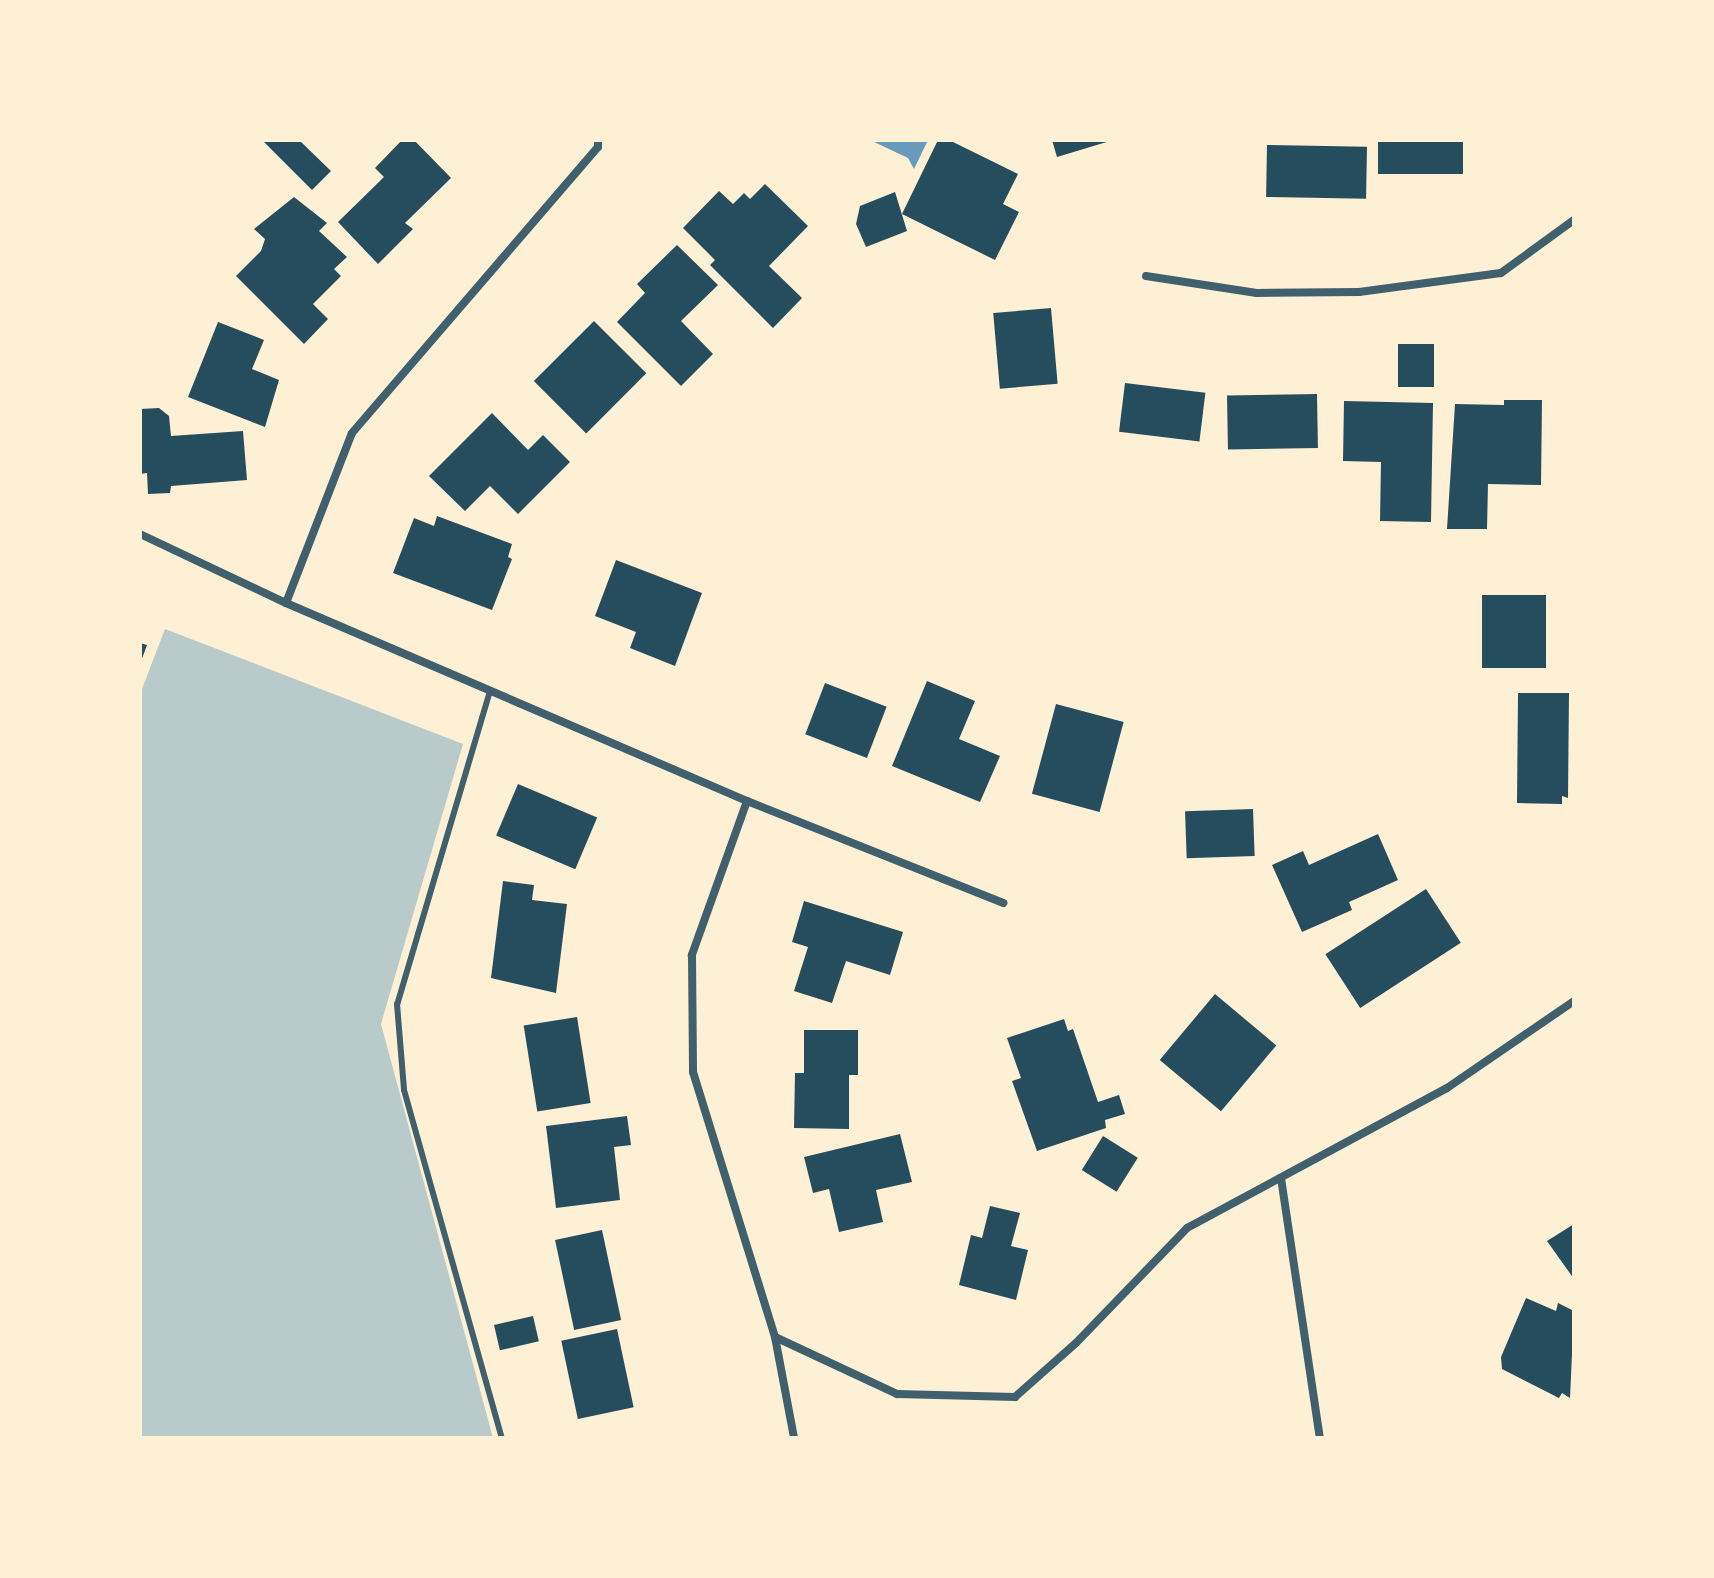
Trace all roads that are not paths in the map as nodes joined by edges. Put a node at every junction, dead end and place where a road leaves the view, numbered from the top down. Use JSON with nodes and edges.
{"nodes":[{"id":1,"x":598,"y":140,"type":"edge"},
{"id":2,"x":1574,"y":220,"type":"edge"},
{"id":3,"x":1146,"y":276,"type":"dead end"},
{"id":4,"x":140,"y":534,"type":"edge"},
{"id":5,"x":286,"y":603,"type":"junction"},
{"id":6,"x":490,"y":691,"type":"junction"},
{"id":7,"x":747,"y":801,"type":"junction"},
{"id":8,"x":1003,"y":903,"type":"dead end"},
{"id":9,"x":1574,"y":1001,"type":"edge"},
{"id":10,"x":1281,"y":1178,"type":"junction"},
{"id":11,"x":775,"y":1337,"type":"junction"},
{"id":12,"x":502,"y":1438,"type":"edge"},
{"id":13,"x":794,"y":1438,"type":"edge"},
{"id":14,"x":1320,"y":1438,"type":"edge"}],
"edges":[{"from":1,"to":5,"type":"street"},
{"from":2,"to":3,"type":"street"},
{"from":4,"to":5,"type":"street"},
{"from":5,"to":6,"type":"street"},
{"from":6,"to":7,"type":"street"},
{"from":6,"to":12,"type":"lane"},
{"from":7,"to":8,"type":"street"},
{"from":7,"to":11,"type":"street"},
{"from":9,"to":10,"type":"street"},
{"from":10,"to":11,"type":"street"},
{"from":10,"to":14,"type":"street"},
{"from":11,"to":13,"type":"street"}]}
